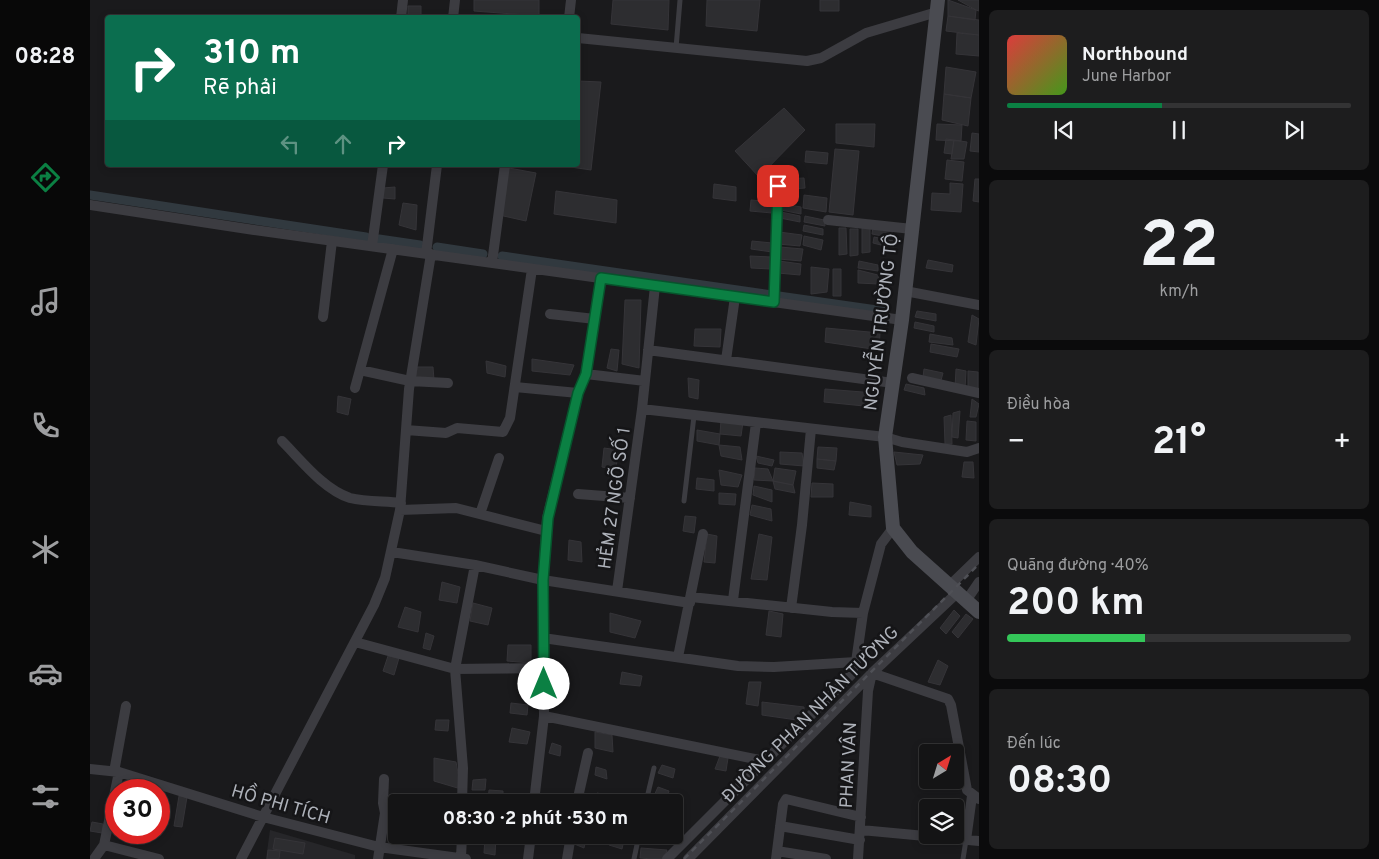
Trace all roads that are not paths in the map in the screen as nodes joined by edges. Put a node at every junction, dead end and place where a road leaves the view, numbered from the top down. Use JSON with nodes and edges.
{"nodes":[{"id":1,"x":403,"y":0,"type":"edge"},
{"id":2,"x":455,"y":0,"type":"edge"},
{"id":3,"x":571,"y":0,"type":"edge"},
{"id":4,"x":680,"y":0,"type":"edge"},
{"id":5,"x":937,"y":6,"type":"edge"},
{"id":6,"x":401,"y":15,"type":"edge"},
{"id":7,"x":454,"y":15,"type":"edge"},
{"id":8,"x":569,"y":15,"type":"edge"},
{"id":9,"x":580,"y":38,"type":"edge"},
{"id":10,"x":676,"y":48,"type":"junction"},
{"id":11,"x":383,"y":167,"type":"edge"},
{"id":12,"x":437,"y":167,"type":"edge"},
{"id":13,"x":505,"y":167,"type":"edge"},
{"id":14,"x":778,"y":186,"type":"dead end"},
{"id":15,"x":90,"y":204,"type":"edge"},
{"id":16,"x":828,"y":220,"type":"dead end"},
{"id":17,"x":912,"y":229,"type":"junction"},
{"id":18,"x":332,"y":241,"type":"junction"},
{"id":19,"x":372,"y":246,"type":"junction"},
{"id":20,"x":393,"y":249,"type":"junction"},
{"id":21,"x":429,"y":254,"type":"junction"},
{"id":22,"x":492,"y":263,"type":"junction"},
{"id":23,"x":532,"y":269,"type":"junction"},
{"id":24,"x":601,"y":278,"type":"junction"},
{"id":25,"x":655,"y":286,"type":"junction"},
{"id":26,"x":905,"y":291,"type":"junction"},
{"id":27,"x":735,"y":297,"type":"junction"},
{"id":28,"x":774,"y":302,"type":"junction"},
{"id":29,"x":979,"y":305,"type":"edge"},
{"id":30,"x":550,"y":314,"type":"dead end"},
{"id":31,"x":323,"y":317,"type":"dead end"},
{"id":32,"x":595,"y":319,"type":"junction"},
{"id":33,"x":902,"y":320,"type":"junction"},
{"id":34,"x":648,"y":350,"type":"junction"},
{"id":35,"x":726,"y":360,"type":"junction"},
{"id":36,"x":360,"y":370,"type":"junction"},
{"id":37,"x":586,"y":374,"type":"junction"},
{"id":38,"x":912,"y":378,"type":"dead end"},
{"id":39,"x":645,"y":381,"type":"junction"},
{"id":40,"x":410,"y":382,"type":"junction"},
{"id":41,"x":448,"y":383,"type":"dead end"},
{"id":42,"x":893,"y":383,"type":"junction"},
{"id":43,"x":515,"y":387,"type":"junction"},
{"id":44,"x":355,"y":388,"type":"dead end"},
{"id":45,"x":578,"y":393,"type":"junction"},
{"id":46,"x":979,"y":394,"type":"edge"},
{"id":47,"x":642,"y":409,"type":"junction"},
{"id":48,"x":694,"y":416,"type":"junction"},
{"id":49,"x":756,"y":423,"type":"junction"},
{"id":50,"x":811,"y":429,"type":"junction"},
{"id":51,"x":406,"y":430,"type":"junction"},
{"id":52,"x":885,"y":437,"type":"junction"},
{"id":53,"x":282,"y":441,"type":"dead end"},
{"id":54,"x":979,"y":448,"type":"edge"},
{"id":55,"x":499,"y":458,"type":"dead end"},
{"id":56,"x":578,"y":494,"type":"dead end"},
{"id":57,"x":630,"y":498,"type":"junction"},
{"id":58,"x":684,"y":501,"type":"dead end"},
{"id":59,"x":400,"y":506,"type":"junction"},
{"id":60,"x":480,"y":514,"type":"junction"},
{"id":61,"x":893,"y":528,"type":"junction"},
{"id":62,"x":546,"y":531,"type":"junction"},
{"id":63,"x":702,"y":534,"type":"dead end"},
{"id":64,"x":392,"y":552,"type":"junction"},
{"id":65,"x":979,"y":557,"type":"edge"},
{"id":66,"x":475,"y":565,"type":"junction"},
{"id":67,"x":543,"y":580,"type":"junction"},
{"id":68,"x":979,"y":582,"type":"edge"},
{"id":69,"x":617,"y":591,"type":"junction"},
{"id":70,"x":957,"y":594,"type":"junction"},
{"id":71,"x":691,"y":600,"type":"junction"},
{"id":72,"x":734,"y":600,"type":"junction"},
{"id":73,"x":791,"y":608,"type":"junction"},
{"id":74,"x":979,"y":612,"type":"edge"},
{"id":75,"x":863,"y":613,"type":"junction"},
{"id":76,"x":543,"y":638,"type":"junction"},
{"id":77,"x":355,"y":642,"type":"junction"},
{"id":78,"x":678,"y":657,"type":"junction"},
{"id":79,"x":856,"y":662,"type":"junction"},
{"id":80,"x":544,"y":668,"type":"junction"},
{"id":81,"x":454,"y":669,"type":"junction"},
{"id":82,"x":872,"y":673,"type":"junction"},
{"id":83,"x":126,"y":706,"type":"dead end"},
{"id":84,"x":544,"y":716,"type":"junction"},
{"id":85,"x":588,"y":753,"type":"dead end"},
{"id":86,"x":765,"y":761,"type":"junction"},
{"id":87,"x":654,"y":768,"type":"dead end"},
{"id":88,"x":90,"y":769,"type":"edge"},
{"id":89,"x":117,"y":772,"type":"junction"},
{"id":90,"x":384,"y":779,"type":"dead end"},
{"id":91,"x":462,"y":794,"type":"edge"},
{"id":92,"x":535,"y":794,"type":"edge"},
{"id":93,"x":579,"y":794,"type":"edge"},
{"id":94,"x":648,"y":794,"type":"edge"},
{"id":95,"x":976,"y":797,"type":"edge"},
{"id":96,"x":263,"y":817,"type":"junction"},
{"id":97,"x":862,"y":817,"type":"junction"},
{"id":98,"x":780,"y":826,"type":"junction"},
{"id":99,"x":860,"y":835,"type":"junction"},
{"id":100,"x":966,"y":840,"type":"junction"},
{"id":101,"x":979,"y":841,"type":"edge"},
{"id":102,"x":463,"y":844,"type":"edge"},
{"id":103,"x":530,"y":844,"type":"edge"},
{"id":104,"x":570,"y":844,"type":"edge"},
{"id":105,"x":637,"y":844,"type":"edge"},
{"id":106,"x":104,"y":845,"type":"junction"},
{"id":107,"x":379,"y":846,"type":"junction"},
{"id":108,"x":418,"y":855,"type":"edge"},
{"id":109,"x":776,"y":855,"type":"edge"},
{"id":110,"x":94,"y":859,"type":"edge"},
{"id":111,"x":159,"y":859,"type":"edge"},
{"id":112,"x":241,"y":859,"type":"edge"},
{"id":113,"x":378,"y":859,"type":"edge"},
{"id":114,"x":464,"y":859,"type":"edge"},
{"id":115,"x":528,"y":859,"type":"edge"},
{"id":116,"x":567,"y":859,"type":"edge"},
{"id":117,"x":634,"y":859,"type":"edge"},
{"id":118,"x":667,"y":859,"type":"edge"},
{"id":119,"x":688,"y":859,"type":"edge"},
{"id":120,"x":826,"y":859,"type":"edge"},
{"id":121,"x":858,"y":859,"type":"edge"},
{"id":122,"x":963,"y":859,"type":"edge"}],
"edges":[{"from":1,"to":6,"type":"street"},
{"from":2,"to":7,"type":"street"},
{"from":3,"to":8,"type":"street"},
{"from":4,"to":10,"type":"lane"},
{"from":5,"to":10,"type":"street"},
{"from":5,"to":17,"type":"main road","name":"NGUYỄN TRƯỜNG TỘ"},
{"from":9,"to":10,"type":"street"},
{"from":11,"to":19,"type":"street"},
{"from":12,"to":21,"type":"street"},
{"from":13,"to":22,"type":"street"},
{"from":14,"to":28,"type":"street"},
{"from":15,"to":18,"type":"street"},
{"from":16,"to":17,"type":"street"},
{"from":17,"to":26,"type":"main road","name":"NGUYỄN TRƯỜNG TỘ"},
{"from":18,"to":19,"type":"street"},
{"from":18,"to":31,"type":"street"},
{"from":19,"to":20,"type":"street"},
{"from":20,"to":21,"type":"street"},
{"from":20,"to":36,"type":"street"},
{"from":21,"to":22,"type":"street"},
{"from":21,"to":40,"type":"street"},
{"from":22,"to":23,"type":"street"},
{"from":23,"to":24,"type":"street"},
{"from":23,"to":43,"type":"street"},
{"from":24,"to":25,"type":"street"},
{"from":24,"to":32,"type":"street"},
{"from":25,"to":27,"type":"street"},
{"from":25,"to":34,"type":"street","name":"HẺM 27 NGÕ SỐ 1"},
{"from":26,"to":29,"type":"street"},
{"from":26,"to":33,"type":"main road","name":"NGUYỄN TRƯỜNG TỘ"},
{"from":27,"to":28,"type":"street"},
{"from":27,"to":35,"type":"street"},
{"from":28,"to":33,"type":"street"},
{"from":30,"to":32,"type":"street"},
{"from":32,"to":37,"type":"street"},
{"from":33,"to":42,"type":"main road","name":"NGUYỄN TRƯỜNG TỘ"},
{"from":34,"to":35,"type":"street"},
{"from":34,"to":39,"type":"street","name":"HẺM 27 NGÕ SỐ 1"},
{"from":35,"to":42,"type":"street"},
{"from":36,"to":40,"type":"street"},
{"from":36,"to":44,"type":"street"},
{"from":37,"to":39,"type":"street"},
{"from":37,"to":45,"type":"street"},
{"from":38,"to":46,"type":"street"},
{"from":39,"to":47,"type":"street","name":"HẺM 27 NGÕ SỐ 1"},
{"from":40,"to":41,"type":"street"},
{"from":40,"to":51,"type":"street"},
{"from":42,"to":52,"type":"main road","name":"NGUYỄN TRƯỜNG TỘ"},
{"from":43,"to":45,"type":"street"},
{"from":43,"to":51,"type":"street"},
{"from":45,"to":62,"type":"street"},
{"from":47,"to":48,"type":"street"},
{"from":47,"to":57,"type":"street","name":"HẺM 27 NGÕ SỐ 1"},
{"from":48,"to":49,"type":"street"},
{"from":48,"to":58,"type":"lane"},
{"from":49,"to":50,"type":"street"},
{"from":49,"to":72,"type":"street"},
{"from":50,"to":52,"type":"street"},
{"from":50,"to":73,"type":"street"},
{"from":51,"to":59,"type":"street"},
{"from":52,"to":54,"type":"street"},
{"from":52,"to":61,"type":"main road","name":"NGUYỄN TRƯỜNG TỘ"},
{"from":53,"to":59,"type":"street"},
{"from":55,"to":60,"type":"street"},
{"from":56,"to":57,"type":"street"},
{"from":57,"to":69,"type":"street","name":"HẺM 27 NGÕ SỐ 1"},
{"from":59,"to":60,"type":"street"},
{"from":59,"to":64,"type":"street"},
{"from":60,"to":62,"type":"street"},
{"from":61,"to":70,"type":"main road"},
{"from":61,"to":75,"type":"street"},
{"from":62,"to":67,"type":"street"},
{"from":63,"to":71,"type":"street"},
{"from":64,"to":66,"type":"street"},
{"from":64,"to":77,"type":"street"},
{"from":65,"to":70,"type":"street"},
{"from":66,"to":67,"type":"street"},
{"from":66,"to":81,"type":"street"},
{"from":67,"to":69,"type":"street"},
{"from":67,"to":76,"type":"street"},
{"from":68,"to":70,"type":"street"},
{"from":69,"to":71,"type":"street"},
{"from":70,"to":74,"type":"main road"},
{"from":70,"to":82,"type":"street","name":"ĐƯỜNG PHAN NHÂN TƯỜNG"},
{"from":71,"to":72,"type":"street"},
{"from":71,"to":78,"type":"street"},
{"from":72,"to":73,"type":"street"},
{"from":73,"to":75,"type":"street"},
{"from":75,"to":79,"type":"street"},
{"from":76,"to":78,"type":"street"},
{"from":76,"to":80,"type":"street"},
{"from":77,"to":81,"type":"street"},
{"from":77,"to":96,"type":"street"},
{"from":78,"to":79,"type":"street"},
{"from":79,"to":86,"type":"street"},
{"from":80,"to":81,"type":"street"},
{"from":80,"to":84,"type":"street"},
{"from":81,"to":91,"type":"street"},
{"from":82,"to":95,"type":"street"},
{"from":82,"to":97,"type":"street","name":"PHAN VÂN"},
{"from":82,"to":119,"type":"street","name":"ĐƯỜNG PHAN NHÂN TƯỜNG"},
{"from":83,"to":89,"type":"street"},
{"from":84,"to":86,"type":"street"},
{"from":84,"to":92,"type":"street"},
{"from":85,"to":93,"type":"street"},
{"from":86,"to":118,"type":"street"},
{"from":87,"to":94,"type":"lane"},
{"from":88,"to":89,"type":"street","name":"HỒ PHI TÍCH"},
{"from":89,"to":96,"type":"street","name":"HỒ PHI TÍCH"},
{"from":89,"to":106,"type":"street"},
{"from":90,"to":107,"type":"street"},
{"from":95,"to":100,"type":"street"},
{"from":96,"to":107,"type":"street","name":"HỒ PHI TÍCH"},
{"from":96,"to":112,"type":"street"},
{"from":97,"to":98,"type":"street"},
{"from":97,"to":99,"type":"street","name":"PHAN VÂN"},
{"from":98,"to":99,"type":"street"},
{"from":98,"to":109,"type":"street"},
{"from":99,"to":100,"type":"street"},
{"from":99,"to":121,"type":"street","name":"PHAN VÂN"},
{"from":100,"to":101,"type":"street"},
{"from":100,"to":122,"type":"lane"},
{"from":102,"to":114,"type":"street"},
{"from":103,"to":115,"type":"street"},
{"from":104,"to":116,"type":"street"},
{"from":105,"to":117,"type":"lane"},
{"from":106,"to":110,"type":"street"},
{"from":106,"to":111,"type":"street"},
{"from":107,"to":108,"type":"street","name":"HỒ PHI TÍCH"},
{"from":107,"to":113,"type":"street"},
{"from":108,"to":114,"type":"street","name":"HỒ PHI TÍCH"},
{"from":109,"to":120,"type":"street"}]}
